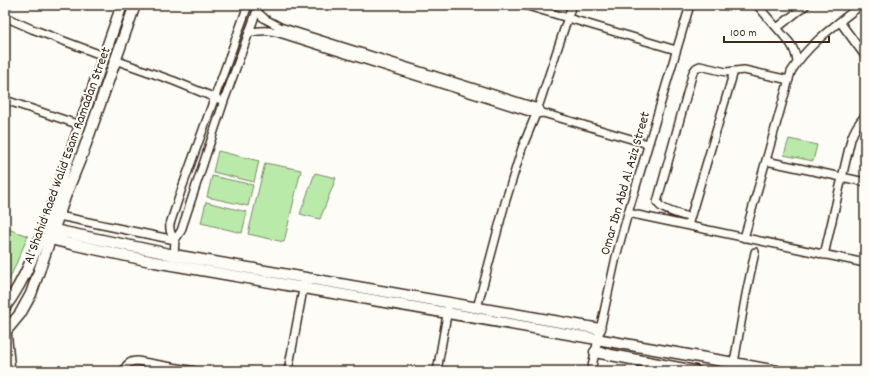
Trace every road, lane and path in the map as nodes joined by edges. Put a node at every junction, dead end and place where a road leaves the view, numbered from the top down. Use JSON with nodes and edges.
{"nodes":[{"id":1,"x":7,"y":5,"type":"edge"},
{"id":2,"x":122,"y":5,"type":"edge"},
{"id":3,"x":135,"y":5,"type":"edge"},
{"id":4,"x":248,"y":5,"type":"edge"},
{"id":5,"x":524,"y":5,"type":"edge"},
{"id":6,"x":572,"y":5,"type":"edge"},
{"id":7,"x":690,"y":5,"type":"edge"},
{"id":8,"x":757,"y":5,"type":"edge"},
{"id":9,"x":806,"y":5,"type":"edge"},
{"id":10,"x":861,"y":5,"type":"edge"},
{"id":11,"x":258,"y":9,"type":"edge"},
{"id":12,"x":5,"y":10,"type":"edge"},
{"id":13,"x":5,"y":17,"type":"edge"},
{"id":14,"x":568,"y":18,"type":"junction"},
{"id":15,"x":840,"y":22,"type":"junction"},
{"id":16,"x":777,"y":28,"type":"junction"},
{"id":17,"x":250,"y":33,"type":"junction"},
{"id":18,"x":676,"y":50,"type":"junction"},
{"id":19,"x":104,"y":56,"type":"junction"},
{"id":20,"x":865,"y":56,"type":"edge"},
{"id":21,"x":115,"y":60,"type":"junction"},
{"id":22,"x":797,"y":62,"type":"junction"},
{"id":23,"x":734,"y":70,"type":"junction"},
{"id":24,"x":789,"y":80,"type":"junction"},
{"id":25,"x":214,"y":97,"type":"junction"},
{"id":26,"x":5,"y":100,"type":"edge"},
{"id":27,"x":224,"y":101,"type":"junction"},
{"id":28,"x":539,"y":112,"type":"junction"},
{"id":29,"x":865,"y":116,"type":"edge"},
{"id":30,"x":80,"y":125,"type":"junction"},
{"id":31,"x":648,"y":144,"type":"junction"},
{"id":32,"x":766,"y":161,"type":"junction"},
{"id":33,"x":842,"y":177,"type":"junction"},
{"id":34,"x":865,"y":182,"type":"edge"},
{"id":35,"x":628,"y":213,"type":"junction"},
{"id":36,"x":59,"y":216,"type":"junction"},
{"id":37,"x":690,"y":218,"type":"junction"},
{"id":38,"x":688,"y":226,"type":"junction"},
{"id":39,"x":43,"y":231,"type":"junction"},
{"id":40,"x":52,"y":234,"type":"junction"},
{"id":41,"x":744,"y":238,"type":"junction"},
{"id":42,"x":174,"y":240,"type":"junction"},
{"id":43,"x":157,"y":252,"type":"junction"},
{"id":44,"x":755,"y":252,"type":"dead end"},
{"id":45,"x":174,"y":255,"type":"junction"},
{"id":46,"x":824,"y":255,"type":"junction"},
{"id":47,"x":155,"y":262,"type":"junction"},
{"id":48,"x":865,"y":263,"type":"edge"},
{"id":49,"x":305,"y":278,"type":"junction"},
{"id":50,"x":303,"y":288,"type":"junction"},
{"id":51,"x":449,"y":303,"type":"junction"},
{"id":52,"x":5,"y":307,"type":"edge"},
{"id":53,"x":477,"y":308,"type":"junction"},
{"id":54,"x":447,"y":313,"type":"junction"},
{"id":55,"x":600,"y":329,"type":"junction"},
{"id":56,"x":6,"y":330,"type":"edge"},
{"id":57,"x":598,"y":340,"type":"junction"},
{"id":58,"x":595,"y":352,"type":"junction"},
{"id":59,"x":734,"y":363,"type":"junction"},
{"id":60,"x":11,"y":371,"type":"edge"},
{"id":61,"x":124,"y":371,"type":"edge"},
{"id":62,"x":195,"y":371,"type":"edge"},
{"id":63,"x":288,"y":371,"type":"edge"},
{"id":64,"x":437,"y":371,"type":"edge"},
{"id":65,"x":591,"y":371,"type":"edge"},
{"id":66,"x":695,"y":371,"type":"edge"},
{"id":67,"x":778,"y":371,"type":"edge"}],
"edges":[{"from":1,"to":12,"type":"street"},
{"from":2,"to":19,"type":"street","name":"Al Shahid Raed Walid Esam Ramadan Street"},
{"from":3,"to":21,"type":"street","name":"Al Shahid Raed Walid Esam Ramadan Street"},
{"from":4,"to":25,"type":"street"},
{"from":5,"to":14,"type":"street"},
{"from":6,"to":14,"type":"street"},
{"from":7,"to":18,"type":"street","name":"Omar Ibn Abd Al Aziz Street"},
{"from":8,"to":16,"type":"street"},
{"from":9,"to":16,"type":"street"},
{"from":10,"to":15,"type":"street"},
{"from":11,"to":17,"type":"street"},
{"from":11,"to":28,"type":"street"},
{"from":13,"to":19,"type":"street"},
{"from":14,"to":18,"type":"street"},
{"from":14,"to":28,"type":"street"},
{"from":15,"to":20,"type":"street"},
{"from":15,"to":22,"type":"street"},
{"from":16,"to":22,"type":"street"},
{"from":17,"to":27,"type":"street"},
{"from":17,"to":28,"type":"street"},
{"from":18,"to":31,"type":"street","name":"Omar Ibn Abd Al Aziz Street"},
{"from":19,"to":30,"type":"street","name":"Al Shahid Raed Walid Esam Ramadan Street"},
{"from":21,"to":25,"type":"street"},
{"from":21,"to":36,"type":"street","name":"Al Shahid Raed Walid Esam Ramadan Street"},
{"from":22,"to":24,"type":"street"},
{"from":23,"to":24,"type":"street"},
{"from":23,"to":37,"type":"street"},
{"from":23,"to":37,"type":"street"},
{"from":24,"to":32,"type":"street"},
{"from":25,"to":27,"type":"street"},
{"from":25,"to":42,"type":"street"},
{"from":26,"to":30,"type":"street"},
{"from":27,"to":42,"type":"street"},
{"from":28,"to":31,"type":"street"},
{"from":28,"to":53,"type":"street"},
{"from":29,"to":33,"type":"street"},
{"from":30,"to":39,"type":"street","name":"Al Shahid Raed Walid Esam Ramadan Street"},
{"from":31,"to":35,"type":"street","name":"Omar Ibn Abd Al Aziz Street"},
{"from":32,"to":33,"type":"street"},
{"from":32,"to":41,"type":"street"},
{"from":33,"to":34,"type":"street"},
{"from":33,"to":46,"type":"street"},
{"from":35,"to":38,"type":"street"},
{"from":35,"to":55,"type":"street","name":"Omar Ibn Abd Al Aziz Street"},
{"from":36,"to":40,"type":"street","name":"Al Shahid Raed Walid Esam Ramadan Street"},
{"from":36,"to":42,"type":"street"},
{"from":37,"to":38,"type":"street"},
{"from":38,"to":41,"type":"street"},
{"from":39,"to":40,"type":"street"},
{"from":39,"to":52,"type":"street","name":"Al Shahid Raed Walid Esam Ramadan Street"},
{"from":40,"to":43,"type":"street"},
{"from":40,"to":47,"type":"street"},
{"from":40,"to":56,"type":"street","name":"Al Shahid Raed Walid Esam Ramadan Street"},
{"from":41,"to":46,"type":"street"},
{"from":42,"to":45,"type":"street"},
{"from":43,"to":45,"type":"street"},
{"from":43,"to":47,"type":"street"},
{"from":44,"to":59,"type":"street"},
{"from":45,"to":49,"type":"street"},
{"from":46,"to":48,"type":"street"},
{"from":47,"to":50,"type":"street"},
{"from":49,"to":50,"type":"street"},
{"from":49,"to":51,"type":"street"},
{"from":50,"to":54,"type":"street"},
{"from":50,"to":63,"type":"street"},
{"from":51,"to":53,"type":"street"},
{"from":51,"to":54,"type":"street"},
{"from":53,"to":55,"type":"street"},
{"from":54,"to":57,"type":"street"},
{"from":54,"to":64,"type":"street"},
{"from":55,"to":57,"type":"street","name":"Omar Ibn Abd Al Aziz Street"},
{"from":56,"to":60,"type":"street"},
{"from":57,"to":58,"type":"street","name":"Omar Ibn Abd Al Aziz Street"},
{"from":57,"to":59,"type":"street"},
{"from":58,"to":65,"type":"street","name":"Omar Ibn Abd Al Aziz Street"},
{"from":58,"to":66,"type":"street"},
{"from":59,"to":67,"type":"street"},
{"from":61,"to":62,"type":"street"}]}
